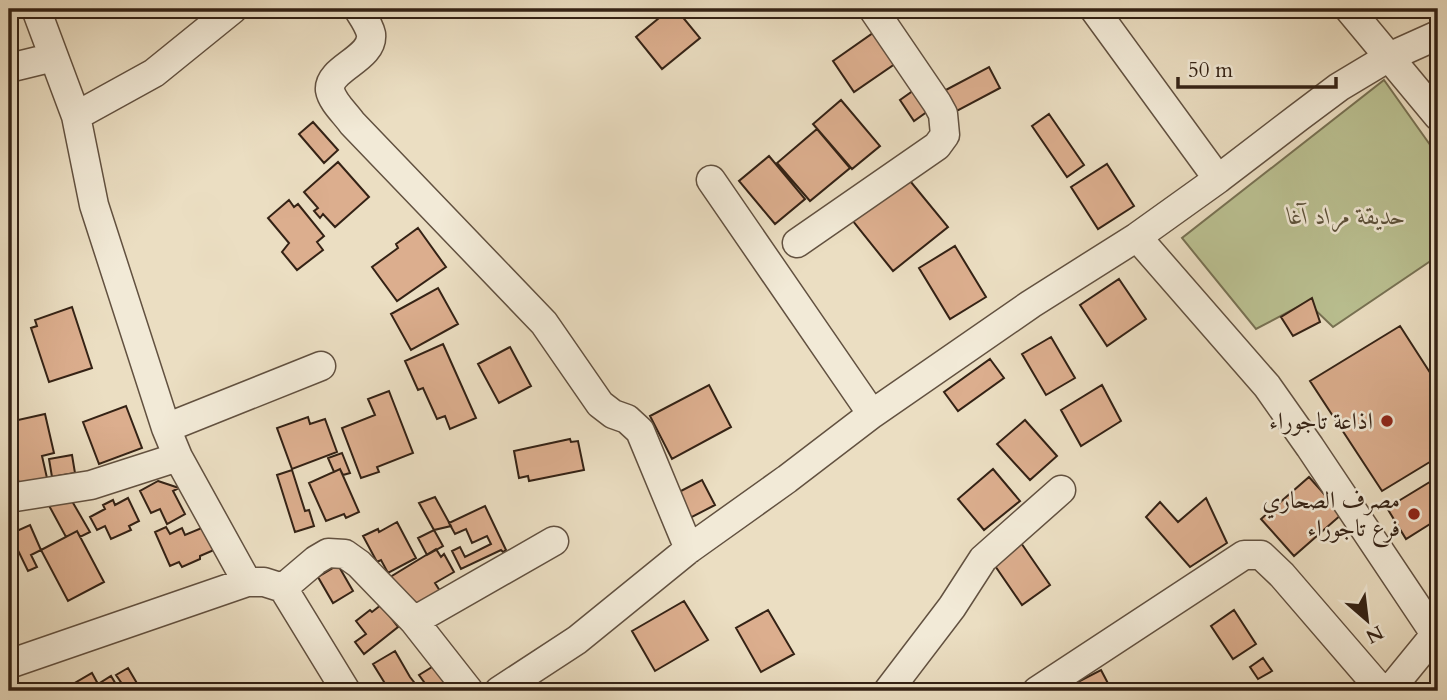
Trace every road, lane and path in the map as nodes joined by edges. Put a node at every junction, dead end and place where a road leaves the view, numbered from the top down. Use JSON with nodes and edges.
{"nodes":[{"id":1,"x":36,"y":9,"type":"edge"},
{"id":2,"x":233,"y":9,"type":"edge"},
{"id":3,"x":358,"y":9,"type":"edge"},
{"id":4,"x":873,"y":9,"type":"edge"},
{"id":5,"x":1094,"y":9,"type":"edge"},
{"id":6,"x":1349,"y":9,"type":"edge"},
{"id":7,"x":1438,"y":34,"type":"edge"},
{"id":8,"x":54,"y":57,"type":"junction"},
{"id":9,"x":1389,"y":57,"type":"junction"},
{"id":10,"x":9,"y":68,"type":"edge"},
{"id":11,"x":76,"y":116,"type":"junction"},
{"id":12,"x":1438,"y":116,"type":"edge"},
{"id":13,"x":711,"y":180,"type":"dead end"},
{"id":14,"x":1218,"y":180,"type":"junction"},
{"id":15,"x":1137,"y":237,"type":"junction"},
{"id":16,"x":797,"y":243,"type":"dead end"},
{"id":17,"x":321,"y":366,"type":"dead end"},
{"id":18,"x":872,"y":414,"type":"junction"},
{"id":19,"x":166,"y":428,"type":"junction"},
{"id":20,"x":178,"y":457,"type":"junction"},
{"id":21,"x":1061,"y":490,"type":"dead end"},
{"id":22,"x":9,"y":498,"type":"edge"},
{"id":23,"x":554,"y":541,"type":"dead end"},
{"id":24,"x":689,"y":549,"type":"junction"},
{"id":25,"x":247,"y":582,"type":"junction"},
{"id":26,"x":283,"y":588,"type":"junction"},
{"id":27,"x":414,"y":621,"type":"junction"},
{"id":28,"x":1436,"y":632,"type":"edge"},
{"id":29,"x":9,"y":664,"type":"edge"},
{"id":30,"x":346,"y":691,"type":"edge"},
{"id":31,"x":469,"y":691,"type":"edge"},
{"id":32,"x":499,"y":691,"type":"edge"},
{"id":33,"x":888,"y":691,"type":"edge"},
{"id":34,"x":1037,"y":691,"type":"edge"},
{"id":35,"x":1382,"y":691,"type":"edge"},
{"id":36,"x":1389,"y":691,"type":"edge"}],
"edges":[{"from":1,"to":8,"type":"street"},
{"from":2,"to":11,"type":"street"},
{"from":3,"to":24,"type":"street"},
{"from":4,"to":16,"type":"street"},
{"from":5,"to":14,"type":"street"},
{"from":6,"to":9,"type":"street"},
{"from":7,"to":9,"type":"street"},
{"from":8,"to":10,"type":"street"},
{"from":8,"to":11,"type":"street"},
{"from":9,"to":12,"type":"street"},
{"from":9,"to":14,"type":"street"},
{"from":11,"to":19,"type":"street"},
{"from":13,"to":18,"type":"street"},
{"from":14,"to":15,"type":"street"},
{"from":15,"to":18,"type":"street"},
{"from":15,"to":28,"type":"street"},
{"from":17,"to":19,"type":"street"},
{"from":18,"to":24,"type":"street"},
{"from":19,"to":20,"type":"street"},
{"from":20,"to":22,"type":"street"},
{"from":20,"to":25,"type":"street"},
{"from":21,"to":33,"type":"street"},
{"from":23,"to":27,"type":"street"},
{"from":24,"to":32,"type":"street"},
{"from":25,"to":26,"type":"street"},
{"from":25,"to":29,"type":"street"},
{"from":26,"to":27,"type":"street"},
{"from":26,"to":30,"type":"street"},
{"from":27,"to":31,"type":"street"},
{"from":28,"to":36,"type":"street"},
{"from":34,"to":35,"type":"street"}]}
